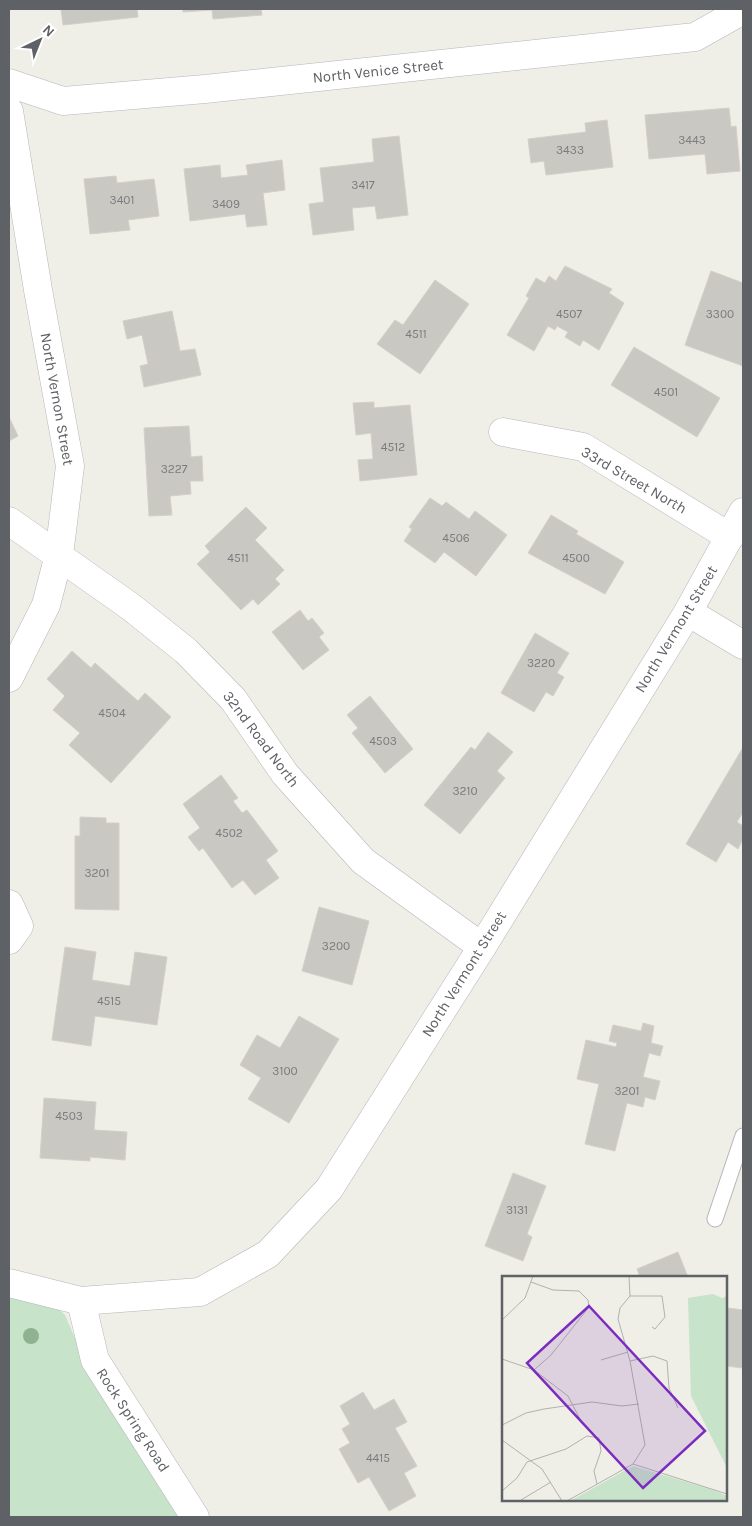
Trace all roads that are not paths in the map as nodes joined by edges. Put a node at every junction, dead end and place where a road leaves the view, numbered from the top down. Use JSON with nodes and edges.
{"nodes":[{"id":1,"x":743,"y":10,"type":"edge"},
{"id":2,"x":9,"y":83,"type":"edge"},
{"id":3,"x":9,"y":111,"type":"edge"},
{"id":4,"x":503,"y":432,"type":"dead end"},
{"id":5,"x":743,"y":512,"type":"edge"},
{"id":6,"x":9,"y":521,"type":"edge"},
{"id":7,"x":730,"y":537,"type":"junction"},
{"id":8,"x":59,"y":555,"type":"junction"},
{"id":9,"x":688,"y":612,"type":"junction"},
{"id":10,"x":743,"y":645,"type":"edge"},
{"id":11,"x":9,"y":678,"type":"edge"},
{"id":12,"x":482,"y":947,"type":"junction"},
{"id":13,"x":743,"y":1136,"type":"edge"},
{"id":14,"x":715,"y":1219,"type":"dead end"},
{"id":15,"x":9,"y":1283,"type":"edge"},
{"id":16,"x":81,"y":1301,"type":"junction"},
{"id":17,"x":195,"y":1517,"type":"edge"}],
"edges":[{"from":1,"to":2,"type":"street","name":"North Venice Street"},
{"from":3,"to":8,"type":"street","name":"North Vernon Street"},
{"from":4,"to":7,"type":"street","name":"33rd Street North"},
{"from":5,"to":7,"type":"street","name":"North Vermont Street"},
{"from":6,"to":8,"type":"street","name":"32nd Road North"},
{"from":7,"to":9,"type":"street","name":"North Vermont Street"},
{"from":8,"to":11,"type":"street","name":"North Vernon Street"},
{"from":8,"to":12,"type":"street","name":"32nd Road North"},
{"from":9,"to":10,"type":"street"},
{"from":9,"to":12,"type":"street","name":"North Vermont Street"},
{"from":12,"to":16,"type":"street","name":"North Vermont Street"},
{"from":13,"to":14,"type":"lane"},
{"from":15,"to":16,"type":"street"},
{"from":16,"to":17,"type":"street","name":"Rock Spring Road"}]}
